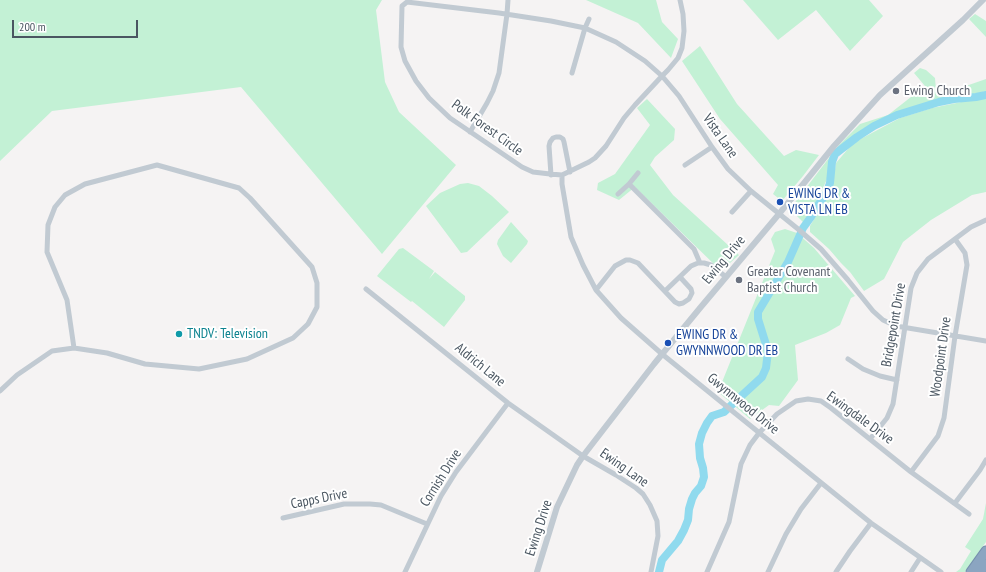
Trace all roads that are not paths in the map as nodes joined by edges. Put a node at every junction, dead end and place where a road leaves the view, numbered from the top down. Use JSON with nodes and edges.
{"nodes":[{"id":1,"x":508,"y":0,"type":"edge"},
{"id":2,"x":680,"y":0,"type":"edge"},
{"id":3,"x":983,"y":0,"type":"edge"},
{"id":4,"x":407,"y":2,"type":"joint"},
{"id":5,"x":507,"y":14,"type":"junction"},
{"id":6,"x":588,"y":19,"type":"dead end"},
{"id":7,"x":585,"y":28,"type":"junction"},
{"id":8,"x":572,"y":73,"type":"dead end"},
{"id":9,"x":662,"y":76,"type":"junction"},
{"id":10,"x":470,"y":132,"type":"junction"},
{"id":11,"x":712,"y":147,"type":"junction"},
{"id":12,"x":685,"y":165,"type":"dead end"},
{"id":13,"x":570,"y":172,"type":"junction"},
{"id":14,"x":638,"y":173,"type":"dead end"},
{"id":15,"x":551,"y":174,"type":"junction"},
{"id":16,"x":562,"y":175,"type":"junction"},
{"id":17,"x":629,"y":184,"type":"junction"},
{"id":18,"x":751,"y":191,"type":"junction"},
{"id":19,"x":618,"y":194,"type":"dead end"},
{"id":20,"x":732,"y":212,"type":"dead end"},
{"id":21,"x":779,"y":214,"type":"junction"},
{"id":22,"x":986,"y":220,"type":"edge"},
{"id":23,"x":955,"y":239,"type":"junction"},
{"id":24,"x":700,"y":263,"type":"junction"},
{"id":25,"x":680,"y":277,"type":"junction"},
{"id":26,"x":726,"y":277,"type":"junction"},
{"id":27,"x":366,"y":289,"type":"dead end"},
{"id":28,"x":596,"y":290,"type":"junction"},
{"id":29,"x":665,"y":291,"type":"junction"},
{"id":30,"x":904,"y":328,"type":"junction"},
{"id":31,"x":955,"y":336,"type":"junction"},
{"id":32,"x":986,"y":341,"type":"edge"},
{"id":33,"x":74,"y":348,"type":"junction"},
{"id":34,"x":662,"y":354,"type":"junction"},
{"id":35,"x":848,"y":359,"type":"dead end"},
{"id":36,"x":896,"y":380,"type":"junction"},
{"id":37,"x":0,"y":392,"type":"edge"},
{"id":38,"x":508,"y":403,"type":"junction"},
{"id":39,"x":759,"y":433,"type":"junction"},
{"id":40,"x":870,"y":439,"type":"junction"},
{"id":41,"x":583,"y":456,"type":"junction"},
{"id":42,"x":986,"y":460,"type":"edge"},
{"id":43,"x":911,"y":472,"type":"junction"},
{"id":44,"x":821,"y":483,"type":"junction"},
{"id":45,"x":955,"y":503,"type":"junction"},
{"id":46,"x":969,"y":514,"type":"dead end"},
{"id":47,"x":283,"y":518,"type":"dead end"},
{"id":48,"x":871,"y":523,"type":"junction"},
{"id":49,"x":427,"y":524,"type":"junction"},
{"id":50,"x":986,"y":551,"type":"edge"},
{"id":51,"x":920,"y":558,"type":"junction"},
{"id":52,"x":986,"y":564,"type":"edge"},
{"id":53,"x":406,"y":572,"type":"edge"},
{"id":54,"x":537,"y":572,"type":"edge"},
{"id":55,"x":651,"y":572,"type":"edge"},
{"id":56,"x":707,"y":572,"type":"edge"},
{"id":57,"x":768,"y":572,"type":"edge"},
{"id":58,"x":836,"y":572,"type":"edge"},
{"id":59,"x":911,"y":572,"type":"edge"},
{"id":60,"x":941,"y":572,"type":"edge"},
{"id":61,"x":971,"y":572,"type":"edge"},
{"id":62,"x":980,"y":572,"type":"edge"}],
"edges":[{"from":1,"to":5,"type":"street"},
{"from":2,"to":9,"type":"street","name":"Polk Forest Circle"},
{"from":3,"to":21,"type":"street","name":"Ewing Drive"},
{"from":4,"to":5,"type":"street","name":"Vista Lane"},
{"from":4,"to":10,"type":"street","name":"Polk Forest Circle"},
{"from":5,"to":7,"type":"street","name":"Vista Lane"},
{"from":5,"to":10,"type":"street"},
{"from":6,"to":7,"type":"street"},
{"from":7,"to":8,"type":"street"},
{"from":7,"to":9,"type":"street","name":"Vista Lane"},
{"from":9,"to":11,"type":"street","name":"Vista Lane"},
{"from":9,"to":13,"type":"street","name":"Polk Forest Circle"},
{"from":10,"to":15,"type":"street","name":"Polk Forest Circle"},
{"from":11,"to":12,"type":"street"},
{"from":11,"to":18,"type":"street","name":"Vista Lane"},
{"from":13,"to":15,"type":"street"},
{"from":13,"to":16,"type":"street","name":"Polk Forest Circle"},
{"from":14,"to":17,"type":"street"},
{"from":15,"to":16,"type":"street","name":"Polk Forest Circle"},
{"from":16,"to":28,"type":"street","name":"Gwynnwood Drive"},
{"from":17,"to":19,"type":"street"},
{"from":17,"to":24,"type":"street"},
{"from":18,"to":20,"type":"street"},
{"from":18,"to":21,"type":"street","name":"Vista Lane"},
{"from":21,"to":26,"type":"street","name":"Ewing Drive"},
{"from":21,"to":30,"type":"street","name":"Vista Lane"},
{"from":22,"to":23,"type":"street","name":"Bridgepoint Drive"},
{"from":23,"to":30,"type":"street","name":"Bridgepoint Drive"},
{"from":23,"to":31,"type":"street","name":"Woodpoint Drive"},
{"from":24,"to":25,"type":"street"},
{"from":24,"to":26,"type":"street"},
{"from":25,"to":29,"type":"street"},
{"from":25,"to":29,"type":"street"},
{"from":26,"to":34,"type":"street","name":"Ewing Drive"},
{"from":27,"to":38,"type":"street","name":"Aldrich Lane"},
{"from":28,"to":29,"type":"street"},
{"from":28,"to":34,"type":"street","name":"Gwynnwood Drive"},
{"from":30,"to":31,"type":"street","name":"Vista Lane"},
{"from":30,"to":36,"type":"street","name":"Bridgepoint Drive"},
{"from":31,"to":32,"type":"street","name":"Vista Lane"},
{"from":31,"to":43,"type":"street","name":"Woodpoint Drive"},
{"from":33,"to":33,"type":"street"},
{"from":33,"to":37,"type":"street"},
{"from":34,"to":39,"type":"street","name":"Gwynnwood Drive"},
{"from":34,"to":41,"type":"street","name":"Ewing Drive"},
{"from":35,"to":36,"type":"street"},
{"from":36,"to":40,"type":"street","name":"Bridgepoint Drive"},
{"from":38,"to":41,"type":"street","name":"Aldrich Lane"},
{"from":38,"to":49,"type":"street","name":"Cornish Drive"},
{"from":39,"to":40,"type":"street","name":"Ewingdale Drive"},
{"from":39,"to":44,"type":"street","name":"Gwynnwood Drive"},
{"from":39,"to":56,"type":"street","name":"Ewingdale Drive"},
{"from":40,"to":43,"type":"street","name":"Ewingdale Drive"},
{"from":41,"to":54,"type":"street","name":"Ewing Drive"},
{"from":41,"to":55,"type":"street","name":"Ewing Lane"},
{"from":42,"to":45,"type":"street"},
{"from":43,"to":45,"type":"street","name":"Ewingdale Drive"},
{"from":44,"to":48,"type":"street","name":"Gwynnwood Drive"},
{"from":44,"to":57,"type":"street"},
{"from":45,"to":46,"type":"street","name":"Ewingdale Drive"},
{"from":47,"to":49,"type":"street","name":"Capps Drive"},
{"from":48,"to":51,"type":"street","name":"Gwynnwood Drive"},
{"from":48,"to":58,"type":"street"},
{"from":49,"to":53,"type":"street","name":"Cornish Drive"},
{"from":50,"to":61,"type":"highway"},
{"from":51,"to":59,"type":"street"},
{"from":51,"to":60,"type":"street","name":"Gwynnwood Drive"},
{"from":52,"to":62,"type":"highway"}]}
